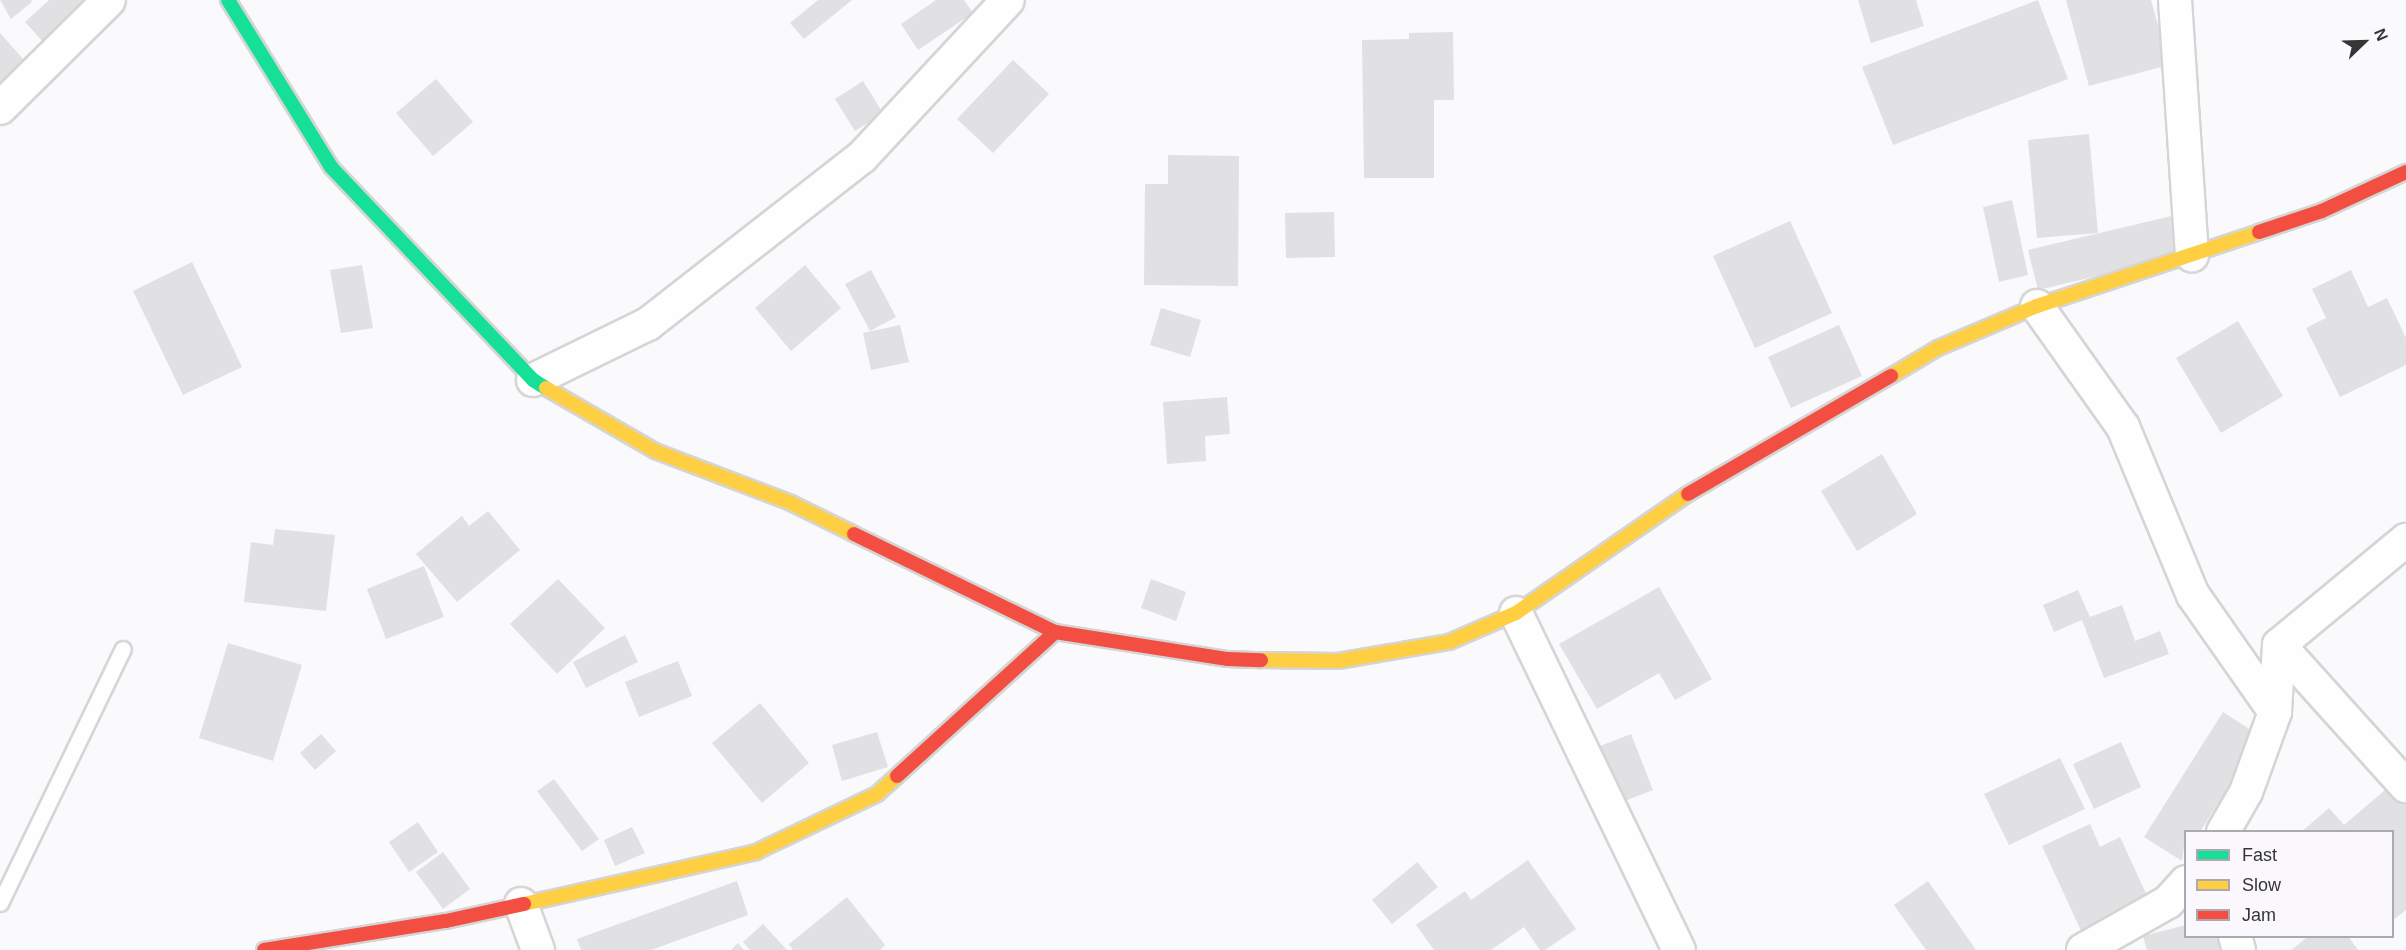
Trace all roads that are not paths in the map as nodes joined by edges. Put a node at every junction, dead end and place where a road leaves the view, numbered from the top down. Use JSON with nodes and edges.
{"nodes":[{"id":1,"x":109,"y":0,"type":"edge"},
{"id":2,"x":228,"y":0,"type":"edge"},
{"id":3,"x":1008,"y":0,"type":"edge"},
{"id":4,"x":2175,"y":0,"type":"edge"},
{"id":5,"x":0,"y":108,"type":"edge"},
{"id":6,"x":2406,"y":172,"type":"edge"},
{"id":7,"x":2192,"y":255,"type":"junction"},
{"id":8,"x":2037,"y":306,"type":"junction"},
{"id":9,"x":533,"y":380,"type":"junction"},
{"id":10,"x":2406,"y":540,"type":"edge"},
{"id":11,"x":1516,"y":613,"type":"junction"},
{"id":12,"x":1055,"y":632,"type":"junction"},
{"id":13,"x":2279,"y":645,"type":"junction"},
{"id":14,"x":123,"y":649,"type":"dead end"},
{"id":15,"x":2275,"y":712,"type":"junction"},
{"id":16,"x":2406,"y":786,"type":"edge"},
{"id":17,"x":2224,"y":830,"type":"edge"},
{"id":18,"x":2184,"y":884,"type":"edge"},
{"id":19,"x":0,"y":903,"type":"edge"},
{"id":20,"x":520,"y":904,"type":"junction"},
{"id":21,"x":264,"y":950,"type":"edge"},
{"id":22,"x":538,"y":950,"type":"edge"},
{"id":23,"x":1679,"y":950,"type":"edge"},
{"id":24,"x":2083,"y":950,"type":"edge"}],
"edges":[{"from":1,"to":5,"type":"street"},
{"from":2,"to":9,"type":"street"},
{"from":3,"to":9,"type":"street"},
{"from":4,"to":7,"type":"street"},
{"from":6,"to":7,"type":"street"},
{"from":7,"to":8,"type":"street"},
{"from":8,"to":11,"type":"street"},
{"from":8,"to":15,"type":"street"},
{"from":9,"to":12,"type":"street"},
{"from":10,"to":13,"type":"street"},
{"from":11,"to":12,"type":"street"},
{"from":11,"to":23,"type":"street"},
{"from":12,"to":20,"type":"street"},
{"from":13,"to":15,"type":"street"},
{"from":13,"to":16,"type":"street"},
{"from":14,"to":19,"type":"lane"},
{"from":15,"to":17,"type":"street"},
{"from":18,"to":24,"type":"street"},
{"from":20,"to":21,"type":"street"},
{"from":20,"to":22,"type":"street"}]}
